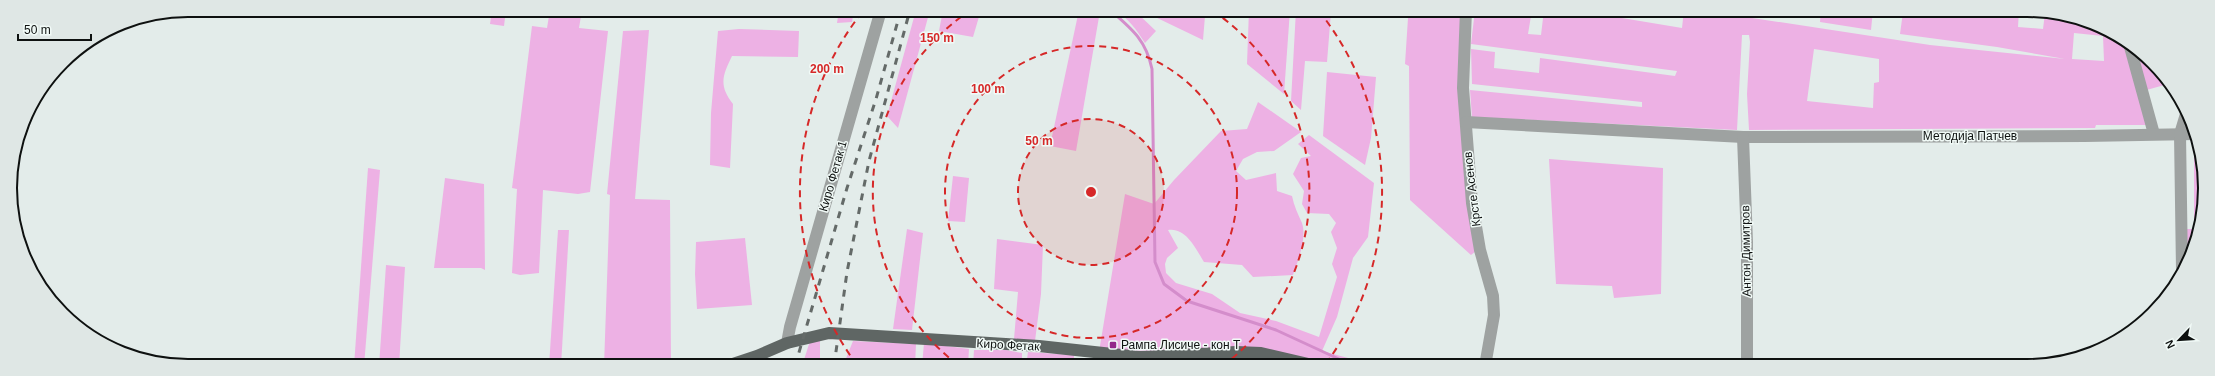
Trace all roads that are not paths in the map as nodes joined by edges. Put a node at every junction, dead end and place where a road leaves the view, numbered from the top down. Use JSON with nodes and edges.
{"nodes":[{"id":1,"x":879,"y":17,"type":"edge"},
{"id":2,"x":1466,"y":17,"type":"edge"},
{"id":3,"x":2131,"y":52,"type":"edge"},
{"id":4,"x":2184,"y":121,"type":"edge"},
{"id":5,"x":1466,"y":122,"type":"junction"},
{"id":6,"x":2154,"y":134,"type":"junction"},
{"id":7,"x":2180,"y":134,"type":"junction"},
{"id":8,"x":2189,"y":134,"type":"edge"},
{"id":9,"x":1743,"y":137,"type":"junction"},
{"id":10,"x":2182,"y":260,"type":"edge"},
{"id":11,"x":790,"y":327,"type":"junction"},
{"id":12,"x":803,"y":339,"type":"junction"},
{"id":13,"x":787,"y":343,"type":"junction"},
{"id":14,"x":748,"y":359,"type":"edge"},
{"id":15,"x":1287,"y":359,"type":"edge"},
{"id":16,"x":1485,"y":359,"type":"edge"},
{"id":17,"x":1747,"y":359,"type":"edge"}],
"edges":[{"from":1,"to":11,"type":"street","name":"Киро Фетак 1"},
{"from":2,"to":5,"type":"street","name":"Крсте Асенов"},
{"from":3,"to":6,"type":"street"},
{"from":4,"to":7,"type":"street"},
{"from":5,"to":9,"type":"street","name":"Методија Патчев"},
{"from":5,"to":16,"type":"street","name":"Крсте Асенов"},
{"from":6,"to":7,"type":"street","name":"Методија Патчев"},
{"from":6,"to":9,"type":"street","name":"Методија Патчев"},
{"from":7,"to":8,"type":"street","name":"Методија Патчев"},
{"from":7,"to":10,"type":"street"},
{"from":9,"to":17,"type":"street","name":"Антон Димитров"},
{"from":11,"to":12,"type":"street"},
{"from":11,"to":13,"type":"street","name":"Киро Фетак 1"},
{"from":12,"to":13,"type":"main road","name":"Киро Фетак"},
{"from":12,"to":15,"type":"main road","name":"Киро Фетак"},
{"from":13,"to":14,"type":"main road","name":"Киро Фетак"}]}
